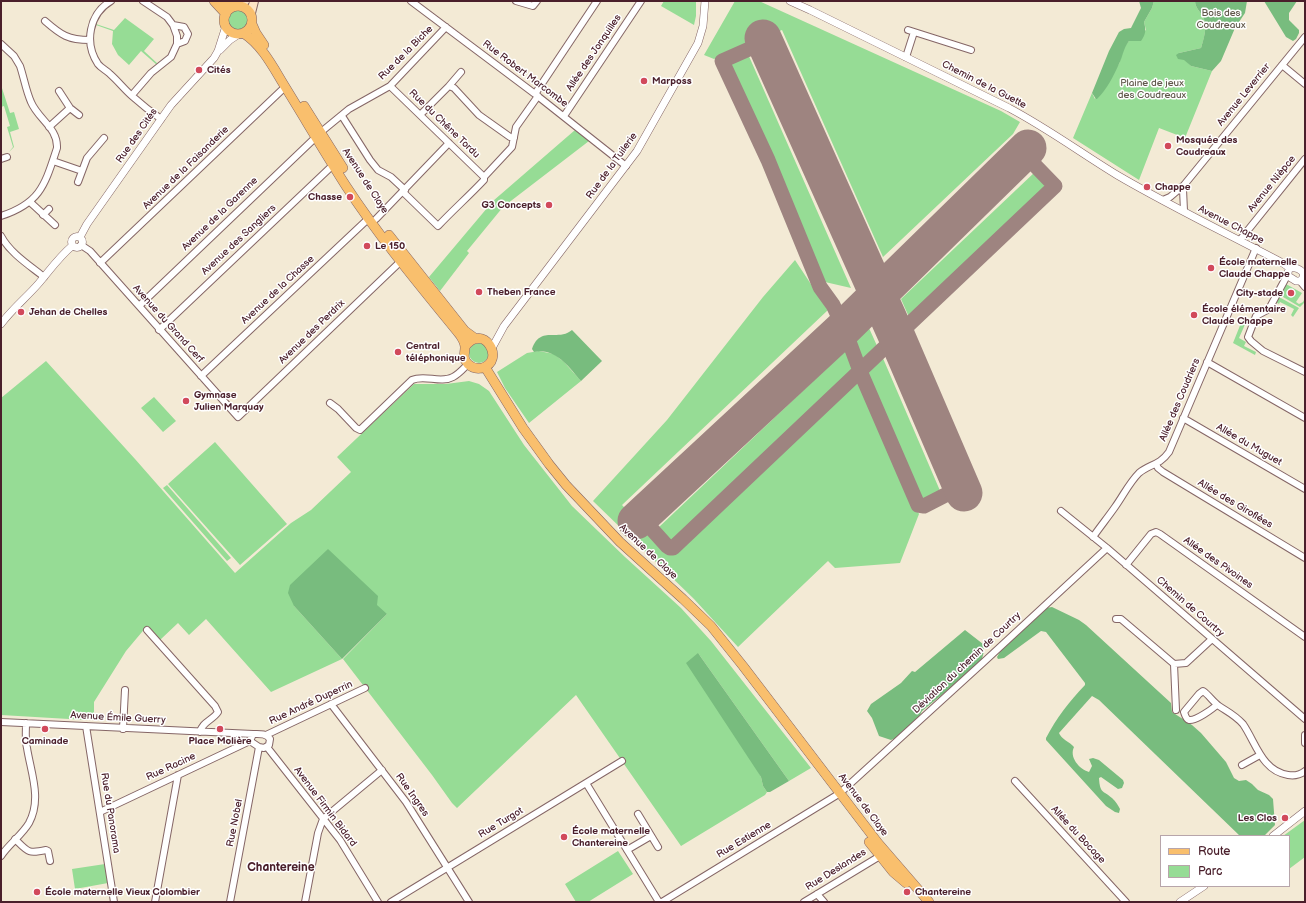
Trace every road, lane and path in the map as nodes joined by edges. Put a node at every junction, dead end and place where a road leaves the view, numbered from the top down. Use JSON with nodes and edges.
{"nodes":[{"id":1,"x":110,"y":1,"type":"edge"},
{"id":2,"x":143,"y":1,"type":"edge"},
{"id":3,"x":214,"y":1,"type":"edge"},
{"id":4,"x":224,"y":1,"type":"edge"},
{"id":5,"x":254,"y":1,"type":"edge"},
{"id":6,"x":411,"y":1,"type":"edge"},
{"id":7,"x":516,"y":1,"type":"edge"},
{"id":8,"x":537,"y":1,"type":"edge"},
{"id":9,"x":597,"y":1,"type":"edge"},
{"id":10,"x":641,"y":1,"type":"edge"},
{"id":11,"x":705,"y":1,"type":"edge"},
{"id":12,"x":790,"y":1,"type":"edge"},
{"id":13,"x":235,"y":7,"type":"edge"},
{"id":14,"x":251,"y":13,"type":"junction"},
{"id":15,"x":45,"y":21,"type":"dead end"},
{"id":16,"x":252,"y":24,"type":"junction"},
{"id":17,"x":173,"y":25,"type":"junction"},
{"id":18,"x":226,"y":26,"type":"junction"},
{"id":19,"x":446,"y":27,"type":"junction"},
{"id":20,"x":241,"y":34,"type":"junction"},
{"id":21,"x":1305,"y":37,"type":"edge"},
{"id":22,"x":90,"y":40,"type":"junction"},
{"id":23,"x":1,"y":44,"type":"edge"},
{"id":24,"x":177,"y":44,"type":"junction"},
{"id":25,"x":971,"y":50,"type":"dead end"},
{"id":26,"x":218,"y":51,"type":"junction"},
{"id":27,"x":906,"y":57,"type":"junction"},
{"id":28,"x":1282,"y":65,"type":"junction"},
{"id":29,"x":461,"y":72,"type":"dead end"},
{"id":30,"x":1305,"y":84,"type":"edge"},
{"id":31,"x":285,"y":86,"type":"junction"},
{"id":32,"x":390,"y":86,"type":"junction"},
{"id":33,"x":449,"y":86,"type":"junction"},
{"id":34,"x":60,"y":91,"type":"dead end"},
{"id":35,"x":132,"y":95,"type":"junction"},
{"id":36,"x":536,"y":95,"type":"junction"},
{"id":37,"x":70,"y":108,"type":"junction"},
{"id":38,"x":80,"y":115,"type":"dead end"},
{"id":39,"x":420,"y":115,"type":"junction"},
{"id":40,"x":342,"y":116,"type":"junction"},
{"id":41,"x":564,"y":116,"type":"junction"},
{"id":42,"x":161,"y":119,"type":"junction"},
{"id":43,"x":49,"y":126,"type":"junction"},
{"id":44,"x":318,"y":135,"type":"junction"},
{"id":45,"x":104,"y":138,"type":"dead end"},
{"id":46,"x":514,"y":138,"type":"junction"},
{"id":47,"x":449,"y":143,"type":"junction"},
{"id":48,"x":1305,"y":159,"type":"edge"},
{"id":49,"x":53,"y":161,"type":"junction"},
{"id":50,"x":333,"y":165,"type":"junction"},
{"id":51,"x":626,"y":166,"type":"junction"},
{"id":52,"x":82,"y":171,"type":"junction"},
{"id":53,"x":484,"y":177,"type":"junction"},
{"id":54,"x":78,"y":182,"type":"dead end"},
{"id":55,"x":1184,"y":185,"type":"junction"},
{"id":56,"x":404,"y":190,"type":"junction"},
{"id":57,"x":1175,"y":193,"type":"junction"},
{"id":58,"x":1183,"y":197,"type":"junction"},
{"id":59,"x":1163,"y":200,"type":"junction"},
{"id":60,"x":30,"y":202,"type":"junction"},
{"id":61,"x":49,"y":209,"type":"dead end"},
{"id":62,"x":1184,"y":211,"type":"junction"},
{"id":63,"x":43,"y":215,"type":"junction"},
{"id":64,"x":1,"y":216,"type":"edge"},
{"id":65,"x":372,"y":218,"type":"junction"},
{"id":66,"x":55,"y":225,"type":"dead end"},
{"id":67,"x":80,"y":238,"type":"junction"},
{"id":68,"x":1240,"y":240,"type":"junction"},
{"id":69,"x":2,"y":241,"type":"edge"},
{"id":70,"x":81,"y":245,"type":"junction"},
{"id":71,"x":72,"y":246,"type":"junction"},
{"id":72,"x":1256,"y":248,"type":"junction"},
{"id":73,"x":401,"y":261,"type":"junction"},
{"id":74,"x":100,"y":263,"type":"junction"},
{"id":75,"x":1289,"y":271,"type":"junction"},
{"id":76,"x":1303,"y":275,"type":"edge"},
{"id":77,"x":44,"y":277,"type":"junction"},
{"id":78,"x":1305,"y":287,"type":"edge"},
{"id":79,"x":139,"y":306,"type":"junction"},
{"id":80,"x":4,"y":318,"type":"edge"},
{"id":81,"x":1,"y":324,"type":"edge"},
{"id":82,"x":504,"y":326,"type":"junction"},
{"id":83,"x":159,"y":330,"type":"junction"},
{"id":84,"x":479,"y":339,"type":"junction"},
{"id":85,"x":465,"y":347,"type":"junction"},
{"id":86,"x":492,"y":348,"type":"junction"},
{"id":87,"x":1207,"y":362,"type":"junction"},
{"id":88,"x":468,"y":364,"type":"junction"},
{"id":89,"x":485,"y":367,"type":"junction"},
{"id":90,"x":1305,"y":372,"type":"edge"},
{"id":91,"x":201,"y":376,"type":"junction"},
{"id":92,"x":330,"y":403,"type":"dead end"},
{"id":93,"x":238,"y":417,"type":"joint"},
{"id":94,"x":1183,"y":418,"type":"junction"},
{"id":95,"x":1305,"y":418,"type":"edge"},
{"id":96,"x":1156,"y":464,"type":"junction"},
{"id":97,"x":1305,"y":489,"type":"edge"},
{"id":98,"x":1061,"y":511,"type":"dead end"},
{"id":99,"x":1093,"y":537,"type":"junction"},
{"id":100,"x":1107,"y":548,"type":"junction"},
{"id":101,"x":1305,"y":558,"type":"edge"},
{"id":102,"x":1126,"y":565,"type":"junction"},
{"id":103,"x":1116,"y":619,"type":"dead end"},
{"id":104,"x":147,"y":630,"type":"dead end"},
{"id":105,"x":1305,"y":637,"type":"edge"},
{"id":106,"x":1212,"y":639,"type":"junction"},
{"id":107,"x":1174,"y":664,"type":"junction"},
{"id":108,"x":365,"y":688,"type":"dead end"},
{"id":109,"x":125,"y":690,"type":"dead end"},
{"id":110,"x":331,"y":704,"type":"junction"},
{"id":111,"x":1217,"y":705,"type":"junction"},
{"id":112,"x":1176,"y":710,"type":"dead end"},
{"id":113,"x":1305,"y":719,"type":"edge"},
{"id":114,"x":1,"y":722,"type":"edge"},
{"id":115,"x":26,"y":723,"type":"junction"},
{"id":116,"x":86,"y":726,"type":"junction"},
{"id":117,"x":123,"y":728,"type":"junction"},
{"id":118,"x":200,"y":732,"type":"junction"},
{"id":119,"x":266,"y":735,"type":"junction"},
{"id":120,"x":1305,"y":735,"type":"edge"},
{"id":121,"x":251,"y":738,"type":"junction"},
{"id":122,"x":1305,"y":743,"type":"edge"},
{"id":123,"x":259,"y":747,"type":"junction"},
{"id":124,"x":267,"y":747,"type":"junction"},
{"id":125,"x":1260,"y":755,"type":"junction"},
{"id":126,"x":622,"y":761,"type":"dead end"},
{"id":127,"x":1242,"y":765,"type":"dead end"},
{"id":128,"x":382,"y":770,"type":"junction"},
{"id":129,"x":1305,"y":771,"type":"edge"},
{"id":130,"x":178,"y":774,"type":"junction"},
{"id":131,"x":1015,"y":781,"type":"dead end"},
{"id":132,"x":586,"y":783,"type":"junction"},
{"id":133,"x":838,"y":794,"type":"junction"},
{"id":134,"x":1305,"y":811,"type":"edge"},
{"id":135,"x":100,"y":812,"type":"junction"},
{"id":136,"x":638,"y":814,"type":"dead end"},
{"id":137,"x":323,"y":819,"type":"junction"},
{"id":138,"x":1274,"y":835,"type":"edge"},
{"id":139,"x":652,"y":836,"type":"junction"},
{"id":140,"x":15,"y":839,"type":"junction"},
{"id":141,"x":658,"y":847,"type":"dead end"},
{"id":142,"x":627,"y":850,"type":"junction"},
{"id":143,"x":1,"y":856,"type":"edge"},
{"id":144,"x":880,"y":856,"type":"junction"},
{"id":145,"x":50,"y":861,"type":"dead end"},
{"id":146,"x":447,"y":867,"type":"junction"},
{"id":147,"x":905,"y":876,"type":"junction"},
{"id":148,"x":1202,"y":887,"type":"edge"},
{"id":149,"x":817,"y":894,"type":"junction"},
{"id":150,"x":114,"y":902,"type":"edge"},
{"id":151,"x":155,"y":902,"type":"edge"},
{"id":152,"x":230,"y":902,"type":"edge"},
{"id":153,"x":305,"y":902,"type":"edge"},
{"id":154,"x":378,"y":902,"type":"edge"},
{"id":155,"x":391,"y":902,"type":"edge"},
{"id":156,"x":469,"y":902,"type":"edge"},
{"id":157,"x":663,"y":902,"type":"edge"},
{"id":158,"x":804,"y":902,"type":"edge"},
{"id":159,"x":824,"y":902,"type":"edge"},
{"id":160,"x":922,"y":902,"type":"edge"},
{"id":161,"x":929,"y":902,"type":"edge"},
{"id":162,"x":1126,"y":902,"type":"edge"},
{"id":163,"x":1180,"y":902,"type":"edge"}],
"edges":[{"from":1,"to":22,"type":"street"},
{"from":2,"to":17,"type":"street"},
{"from":3,"to":13,"type":"main road"},
{"from":4,"to":13,"type":"main road"},
{"from":5,"to":14,"type":"main road"},
{"from":6,"to":19,"type":"street","name":"Rue Robert Marcombe"},
{"from":7,"to":8,"type":"street"},
{"from":9,"to":36,"type":"street"},
{"from":10,"to":41,"type":"street","name":"Allée des Jonquilles"},
{"from":11,"to":51,"type":"street","name":"Rue de la Tuilerie"},
{"from":12,"to":27,"type":"street","name":"Chemin de la Guette"},
{"from":13,"to":14,"type":"main road"},
{"from":13,"to":18,"type":"main road"},
{"from":14,"to":16,"type":"main road"},
{"from":15,"to":22,"type":"street"},
{"from":16,"to":20,"type":"main road"},
{"from":16,"to":44,"type":"main road","name":"Avenue de Claye"},
{"from":17,"to":24,"type":"street"},
{"from":17,"to":24,"type":"street"},
{"from":18,"to":20,"type":"main road"},
{"from":18,"to":26,"type":"street","name":"Rue des Cités"},
{"from":19,"to":32,"type":"street","name":"Rue de la Biche"},
{"from":19,"to":36,"type":"street","name":"Rue Robert Marcombe"},
{"from":20,"to":26,"type":"street","name":"Rue des Cités"},
{"from":20,"to":31,"type":"main road","name":"Avenue de Claye"},
{"from":21,"to":28,"type":"street","name":"Avenue Leverrier"},
{"from":22,"to":35,"type":"street"},
{"from":23,"to":43,"type":"street"},
{"from":24,"to":35,"type":"street"},
{"from":25,"to":27,"type":"street"},
{"from":26,"to":42,"type":"street","name":"Rue des Cités"},
{"from":27,"to":59,"type":"street","name":"Chemin de la Guette"},
{"from":28,"to":30,"type":"street"},
{"from":28,"to":55,"type":"street","name":"Avenue Leverrier"},
{"from":29,"to":33,"type":"street"},
{"from":31,"to":44,"type":"main road","name":"Avenue de Claye"},
{"from":31,"to":74,"type":"street","name":"Avenue de la Faisanderie"},
{"from":32,"to":39,"type":"street","name":"Rue du Chêne Tordu"},
{"from":32,"to":40,"type":"street","name":"Rue de la Biche"},
{"from":33,"to":39,"type":"street"},
{"from":33,"to":46,"type":"street"},
{"from":34,"to":37,"type":"street"},
{"from":35,"to":42,"type":"street"},
{"from":36,"to":41,"type":"street","name":"Rue Robert Marcombe"},
{"from":36,"to":46,"type":"street"},
{"from":37,"to":38,"type":"street"},
{"from":37,"to":43,"type":"street"},
{"from":39,"to":47,"type":"street","name":"Rue du Chêne Tordu"},
{"from":40,"to":44,"type":"street","name":"Rue de la Biche"},
{"from":40,"to":56,"type":"street"},
{"from":41,"to":51,"type":"street","name":"Rue Robert Marcombe"},
{"from":42,"to":67,"type":"street","name":"Rue des Cités"},
{"from":43,"to":49,"type":"street"},
{"from":44,"to":50,"type":"main road","name":"Avenue de Claye"},
{"from":44,"to":65,"type":"main road","name":"Avenue de Claye"},
{"from":44,"to":79,"type":"street","name":"Avenue de la Garenne"},
{"from":45,"to":52,"type":"street"},
{"from":46,"to":53,"type":"street"},
{"from":47,"to":53,"type":"street","name":"Rue du Chêne Tordu"},
{"from":47,"to":56,"type":"street","name":"Avenue de la Chasse"},
{"from":48,"to":68,"type":"street","name":"Avenue Niépce"},
{"from":49,"to":52,"type":"street"},
{"from":49,"to":60,"type":"street"},
{"from":50,"to":65,"type":"main road","name":"Avenue de Claye"},
{"from":50,"to":83,"type":"street","name":"Avenue des Sangliers"},
{"from":51,"to":82,"type":"street","name":"Rue de la Tuilerie"},
{"from":52,"to":54,"type":"street"},
{"from":53,"to":56,"type":"street"},
{"from":55,"to":57,"type":"street","name":"Avenue Leverrier"},
{"from":55,"to":58,"type":"street"},
{"from":56,"to":65,"type":"street","name":"Avenue de la Chasse"},
{"from":57,"to":58,"type":"street"},
{"from":57,"to":59,"type":"street","name":"Avenue Leverrier"},
{"from":58,"to":62,"type":"street"},
{"from":59,"to":62,"type":"street","name":"Avenue Chappe"},
{"from":60,"to":63,"type":"street"},
{"from":60,"to":64,"type":"street"},
{"from":61,"to":63,"type":"street"},
{"from":62,"to":68,"type":"street","name":"Avenue Chappe"},
{"from":63,"to":66,"type":"street"},
{"from":65,"to":73,"type":"main road","name":"Avenue de Claye"},
{"from":65,"to":84,"type":"main road","name":"Avenue de Claye"},
{"from":65,"to":91,"type":"street","name":"Avenue de la Chasse"},
{"from":67,"to":70,"type":"street"},
{"from":67,"to":71,"type":"street"},
{"from":68,"to":72,"type":"street","name":"Avenue Chappe"},
{"from":69,"to":77,"type":"street"},
{"from":70,"to":71,"type":"street"},
{"from":70,"to":74,"type":"street","name":"Avenue du Grand Cerf"},
{"from":71,"to":77,"type":"street"},
{"from":72,"to":75,"type":"street","name":"Avenue Chappe"},
{"from":72,"to":87,"type":"street","name":"Allée des Coudriers"},
{"from":73,"to":85,"type":"main road","name":"Avenue de Claye"},
{"from":73,"to":93,"type":"street","name":"Avenue des Perdrix"},
{"from":74,"to":79,"type":"street","name":"Avenue du Grand Cerf"},
{"from":75,"to":76,"type":"street"},
{"from":75,"to":76,"type":"street","name":"Avenue Chappe"},
{"from":75,"to":90,"type":"street"},
{"from":76,"to":78,"type":"street"},
{"from":77,"to":80,"type":"street"},
{"from":79,"to":83,"type":"street","name":"Avenue du Grand Cerf"},
{"from":80,"to":81,"type":"street"},
{"from":82,"to":84,"type":"street","name":"Rue de la Tuilerie"},
{"from":82,"to":86,"type":"street","name":"Rue de la Tuilerie"},
{"from":83,"to":91,"type":"street","name":"Avenue du Grand Cerf"},
{"from":84,"to":85,"type":"main road"},
{"from":84,"to":86,"type":"main road","name":"Avenue de Claye"},
{"from":85,"to":88,"type":"main road","name":"Avenue de Claye"},
{"from":86,"to":89,"type":"main road"},
{"from":87,"to":94,"type":"street","name":"Allée des Coudriers"},
{"from":87,"to":95,"type":"street"},
{"from":88,"to":89,"type":"main road"},
{"from":88,"to":92,"type":"street"},
{"from":89,"to":133,"type":"main road","name":"Avenue de Claye"},
{"from":91,"to":93,"type":"street","name":"Avenue du Grand Cerf"},
{"from":94,"to":96,"type":"street","name":"Allée des Coudriers"},
{"from":94,"to":97,"type":"street","name":"Allée du Muguet"},
{"from":96,"to":99,"type":"street","name":"Allée des Coudriers"},
{"from":96,"to":101,"type":"street","name":"Allée des Giroflées"},
{"from":98,"to":99,"type":"street","name":"Chemin de Courtry"},
{"from":99,"to":100,"type":"street","name":"Chemin de Courtry"},
{"from":100,"to":102,"type":"street","name":"Chemin de Courtry"},
{"from":100,"to":133,"type":"street","name":"Déviation du chemin de Courtry"},
{"from":102,"to":105,"type":"street","name":"Allée des Pivoines"},
{"from":102,"to":106,"type":"street","name":"Chemin de Courtry"},
{"from":103,"to":107,"type":"street"},
{"from":104,"to":118,"type":"street"},
{"from":106,"to":107,"type":"street"},
{"from":106,"to":113,"type":"street","name":"Chemin de Courtry"},
{"from":107,"to":112,"type":"street"},
{"from":108,"to":110,"type":"street","name":"Rue André Duperrin"},
{"from":109,"to":117,"type":"street"},
{"from":110,"to":119,"type":"street","name":"Rue André Duperrin"},
{"from":110,"to":128,"type":"street","name":"Rue Ingres"},
{"from":111,"to":111,"type":"street"},
{"from":111,"to":125,"type":"street"},
{"from":114,"to":115,"type":"street","name":"Avenue Émile Guerry"},
{"from":115,"to":116,"type":"street","name":"Avenue Émile Guerry"},
{"from":115,"to":140,"type":"street"},
{"from":116,"to":117,"type":"street","name":"Avenue Émile Guerry"},
{"from":116,"to":135,"type":"street","name":"Rue du Panorama"},
{"from":117,"to":118,"type":"street","name":"Avenue Émile Guerry"},
{"from":118,"to":121,"type":"street","name":"Avenue Émile Guerry"},
{"from":119,"to":121,"type":"street"},
{"from":119,"to":124,"type":"street"},
{"from":120,"to":122,"type":"street"},
{"from":121,"to":123,"type":"street"},
{"from":121,"to":130,"type":"street","name":"Rue Racine"},
{"from":123,"to":124,"type":"street"},
{"from":123,"to":152,"type":"street","name":"Rue Nobel"},
{"from":124,"to":137,"type":"street","name":"Avenue Firmin Bidard"},
{"from":125,"to":127,"type":"street"},
{"from":125,"to":129,"type":"street"},
{"from":126,"to":132,"type":"street","name":"Rue Turgot"},
{"from":128,"to":137,"type":"street"},
{"from":128,"to":146,"type":"street","name":"Rue Ingres"},
{"from":130,"to":135,"type":"street","name":"Rue Racine"},
{"from":130,"to":151,"type":"street"},
{"from":131,"to":162,"type":"street","name":"Allée du Bocage"},
{"from":132,"to":142,"type":"street"},
{"from":132,"to":146,"type":"street","name":"Rue Turgot"},
{"from":133,"to":144,"type":"main road","name":"Avenue de Claye"},
{"from":133,"to":147,"type":"main road","name":"Avenue de Claye"},
{"from":133,"to":157,"type":"street","name":"Rue Estienne"},
{"from":134,"to":138,"type":"street"},
{"from":135,"to":150,"type":"street","name":"Rue du Panorama"},
{"from":136,"to":139,"type":"street"},
{"from":137,"to":153,"type":"street"},
{"from":137,"to":154,"type":"street","name":"Avenue Firmin Bidard"},
{"from":139,"to":141,"type":"street"},
{"from":139,"to":142,"type":"street"},
{"from":140,"to":143,"type":"street"},
{"from":140,"to":145,"type":"street"},
{"from":142,"to":157,"type":"street"},
{"from":144,"to":147,"type":"main road","name":"Avenue de Claye"},
{"from":144,"to":149,"type":"street","name":"Rue Deslandes"},
{"from":144,"to":160,"type":"main road","name":"Avenue de Claye"},
{"from":146,"to":155,"type":"street","name":"Rue Turgot"},
{"from":146,"to":156,"type":"street","name":"Rue Ingres"},
{"from":147,"to":161,"type":"main road","name":"Avenue de Claye"},
{"from":148,"to":163,"type":"street"},
{"from":149,"to":158,"type":"street","name":"Rue Deslandes"},
{"from":149,"to":159,"type":"street"}]}
